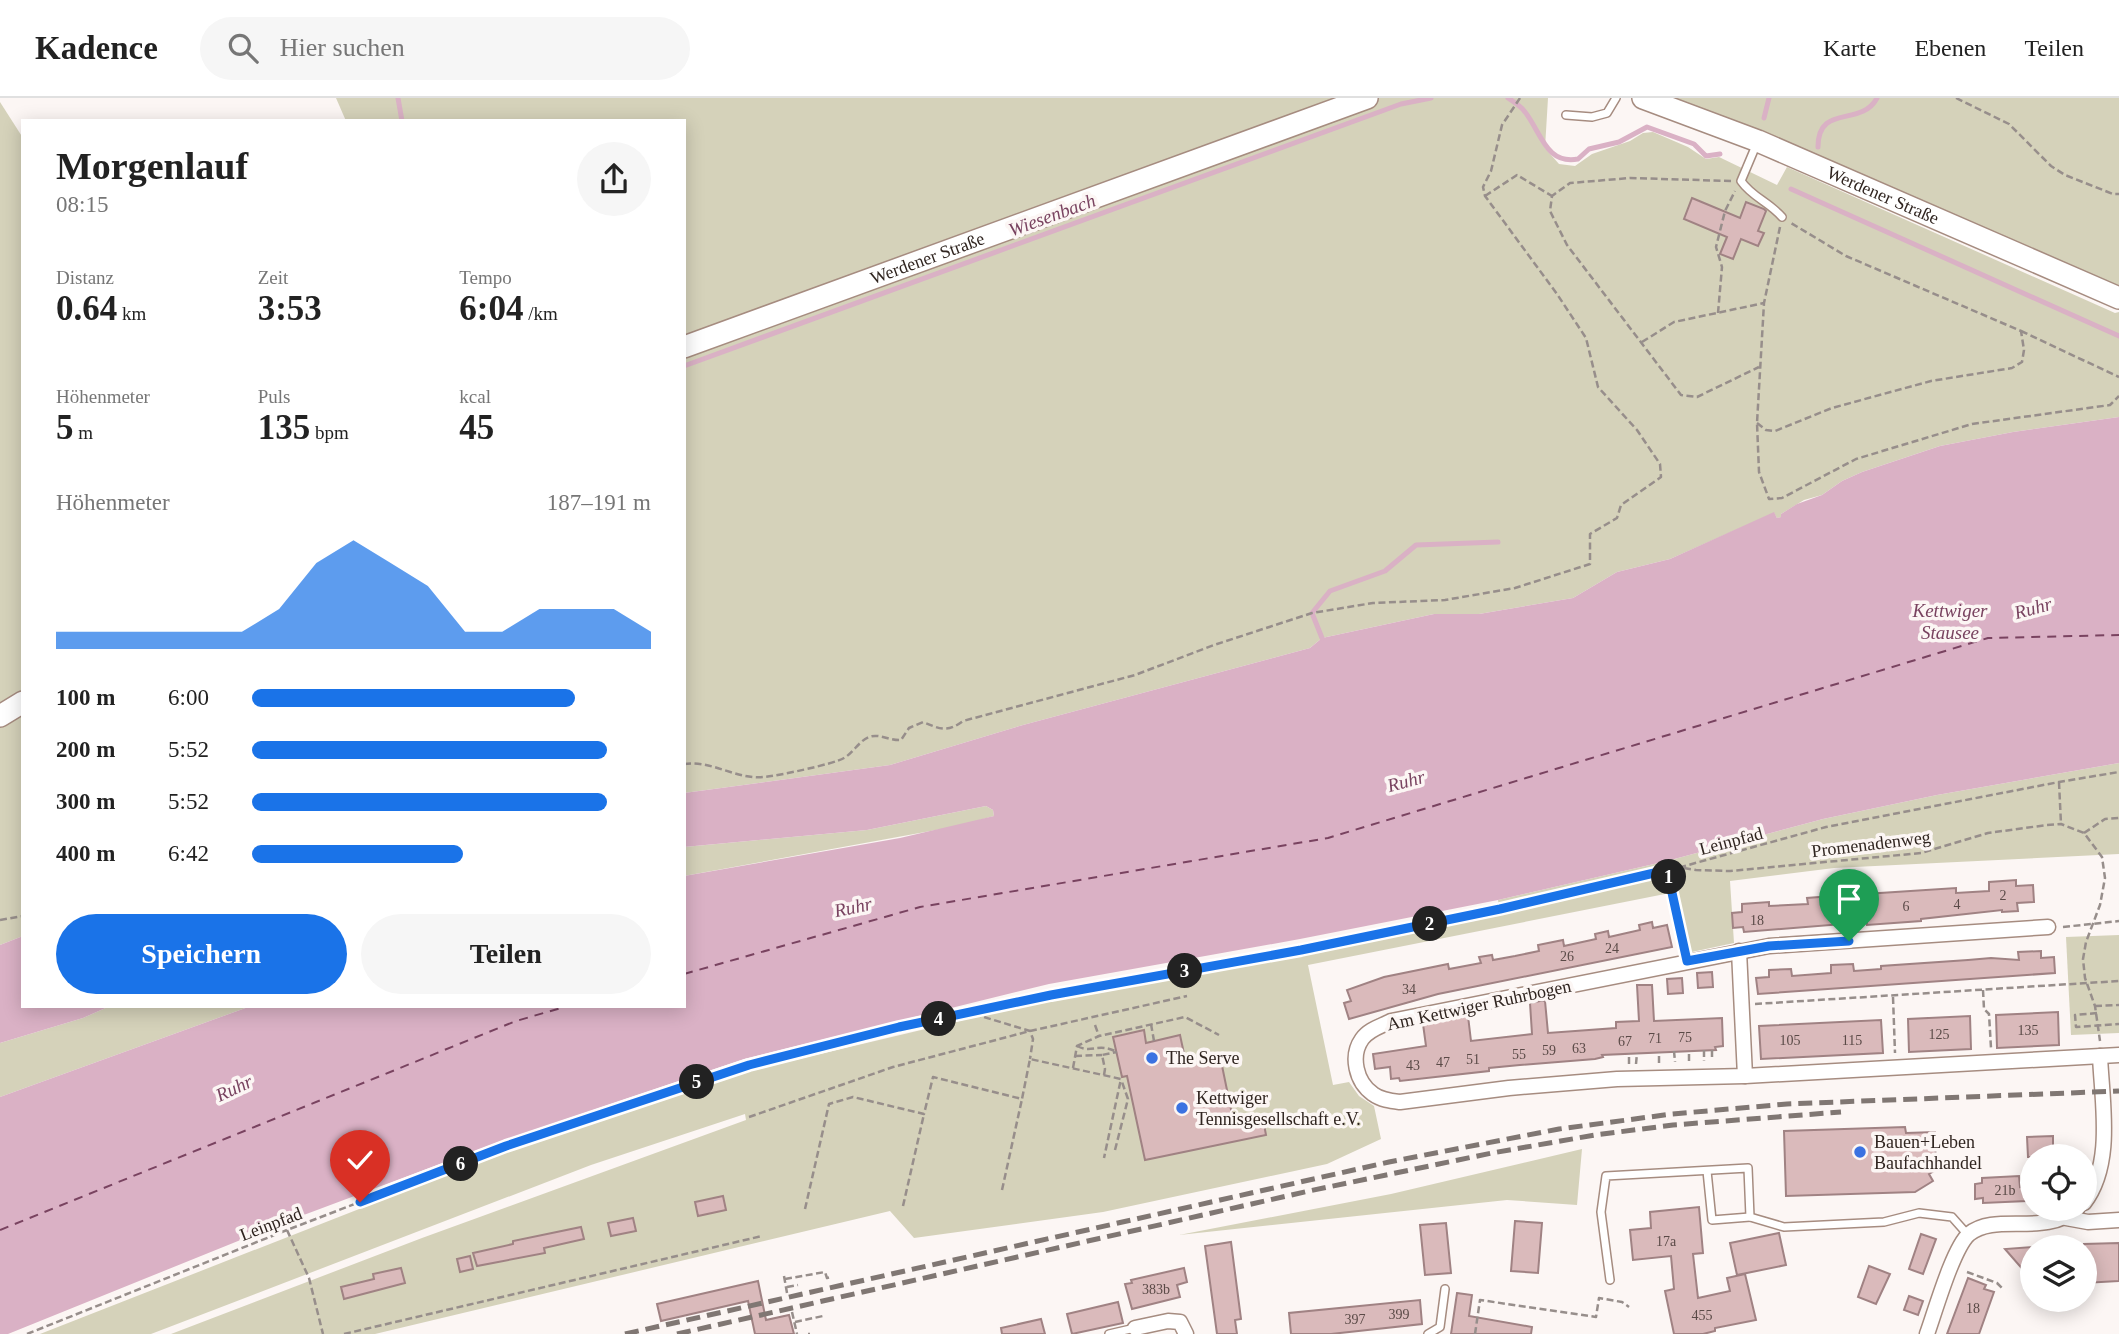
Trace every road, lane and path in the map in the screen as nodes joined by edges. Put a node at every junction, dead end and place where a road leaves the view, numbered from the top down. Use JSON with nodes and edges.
{"nodes":[{"id":1,"x":1367,"y":98,"type":"edge"},
{"id":2,"x":1520,"y":98,"type":"edge"},
{"id":3,"x":1616,"y":98,"type":"edge"},
{"id":4,"x":1643,"y":98,"type":"edge"},
{"id":5,"x":1956,"y":98,"type":"edge"},
{"id":6,"x":1566,"y":115,"type":"dead end"},
{"id":7,"x":1758,"y":141,"type":"junction"},
{"id":8,"x":1741,"y":181,"type":"junction"},
{"id":9,"x":2119,"y":194,"type":"edge"},
{"id":10,"x":1485,"y":196,"type":"junction"},
{"id":11,"x":1552,"y":196,"type":"junction"},
{"id":12,"x":1782,"y":217,"type":"junction"},
{"id":13,"x":2119,"y":298,"type":"edge"},
{"id":14,"x":1764,"y":303,"type":"junction"},
{"id":15,"x":1718,"y":313,"type":"junction"},
{"id":16,"x":2021,"y":331,"type":"junction"},
{"id":17,"x":1642,"y":343,"type":"junction"},
{"id":18,"x":686,"y":346,"type":"edge"},
{"id":19,"x":1759,"y":367,"type":"junction"},
{"id":20,"x":2119,"y":377,"type":"edge"},
{"id":21,"x":2119,"y":396,"type":"edge"},
{"id":22,"x":1757,"y":423,"type":"junction"},
{"id":23,"x":21,"y":703,"type":"edge"},
{"id":24,"x":0,"y":716,"type":"edge"},
{"id":25,"x":686,"y":764,"type":"edge"},
{"id":26,"x":2119,"y":772,"type":"edge"},
{"id":27,"x":2059,"y":782,"type":"junction"},
{"id":28,"x":2119,"y":818,"type":"edge"},
{"id":29,"x":2061,"y":824,"type":"junction"},
{"id":30,"x":2084,"y":833,"type":"junction"},
{"id":31,"x":1681,"y":867,"type":"junction"},
{"id":32,"x":1667,"y":870,"type":"junction"},
{"id":33,"x":21,"y":916,"type":"edge"},
{"id":34,"x":0,"y":920,"type":"edge"},
{"id":35,"x":2119,"y":921,"type":"edge"},
{"id":36,"x":2093,"y":923,"type":"junction"},
{"id":37,"x":2048,"y":927,"type":"joint"},
{"id":38,"x":1738,"y":951,"type":"junction"},
{"id":39,"x":1687,"y":961,"type":"junction"},
{"id":40,"x":2119,"y":981,"type":"edge"},
{"id":41,"x":2087,"y":984,"type":"junction"},
{"id":42,"x":1983,"y":990,"type":"junction"},
{"id":43,"x":1187,"y":996,"type":"dead end"},
{"id":44,"x":1893,"y":997,"type":"junction"},
{"id":45,"x":1741,"y":1005,"type":"junction"},
{"id":46,"x":2119,"y":1005,"type":"edge"},
{"id":47,"x":2095,"y":1006,"type":"junction"},
{"id":48,"x":971,"y":1013,"type":"junction"},
{"id":49,"x":2097,"y":1013,"type":"junction"},
{"id":50,"x":1151,"y":1024,"type":"junction"},
{"id":51,"x":2119,"y":1024,"type":"edge"},
{"id":52,"x":1096,"y":1025,"type":"dead end"},
{"id":53,"x":2098,"y":1026,"type":"junction"},
{"id":54,"x":1030,"y":1031,"type":"junction"},
{"id":55,"x":1219,"y":1035,"type":"dead end"},
{"id":56,"x":2099,"y":1035,"type":"dead end"},
{"id":57,"x":1099,"y":1036,"type":"junction"},
{"id":58,"x":1154,"y":1041,"type":"dead end"},
{"id":59,"x":1991,"y":1045,"type":"dead end"},
{"id":60,"x":1077,"y":1046,"type":"junction"},
{"id":61,"x":1102,"y":1055,"type":"junction"},
{"id":62,"x":2119,"y":1055,"type":"edge"},
{"id":63,"x":1075,"y":1056,"type":"junction"},
{"id":64,"x":2100,"y":1056,"type":"junction"},
{"id":65,"x":1030,"y":1059,"type":"junction"},
{"id":66,"x":1073,"y":1068,"type":"junction"},
{"id":67,"x":1895,"y":1068,"type":"junction"},
{"id":68,"x":1104,"y":1075,"type":"junction"},
{"id":69,"x":1745,"y":1076,"type":"junction"},
{"id":70,"x":1121,"y":1079,"type":"junction"},
{"id":71,"x":1022,"y":1099,"type":"junction"},
{"id":72,"x":924,"y":1114,"type":"junction"},
{"id":73,"x":749,"y":1117,"type":"dead end"},
{"id":74,"x":1115,"y":1150,"type":"dead end"},
{"id":75,"x":1104,"y":1158,"type":"dead end"},
{"id":76,"x":1707,"y":1171,"type":"junction"},
{"id":77,"x":2097,"y":1182,"type":"edge"},
{"id":78,"x":1002,"y":1190,"type":"dead end"},
{"id":79,"x":903,"y":1206,"type":"dead end"},
{"id":80,"x":805,"y":1209,"type":"dead end"},
{"id":81,"x":1750,"y":1217,"type":"junction"},
{"id":82,"x":2119,"y":1220,"type":"edge"},
{"id":83,"x":2054,"y":1221,"type":"edge"},
{"id":84,"x":2086,"y":1221,"type":"edge"},
{"id":85,"x":287,"y":1230,"type":"junction"},
{"id":86,"x":1968,"y":1235,"type":"junction"},
{"id":87,"x":762,"y":1236,"type":"dead end"},
{"id":88,"x":1967,"y":1272,"type":"dead end"},
{"id":89,"x":831,"y":1278,"type":"dead end"},
{"id":90,"x":1610,"y":1280,"type":"dead end"},
{"id":91,"x":798,"y":1285,"type":"dead end"},
{"id":92,"x":786,"y":1287,"type":"junction"},
{"id":93,"x":1445,"y":1289,"type":"dead end"},
{"id":94,"x":2004,"y":1290,"type":"dead end"},
{"id":95,"x":787,"y":1293,"type":"dead end"},
{"id":96,"x":1629,"y":1307,"type":"dead end"},
{"id":97,"x":792,"y":1312,"type":"dead end"},
{"id":98,"x":823,"y":1316,"type":"dead end"},
{"id":99,"x":795,"y":1322,"type":"junction"},
{"id":100,"x":1135,"y":1328,"type":"joint"},
{"id":101,"x":27,"y":1334,"type":"edge"},
{"id":102,"x":323,"y":1334,"type":"edge"},
{"id":103,"x":344,"y":1334,"type":"edge"},
{"id":104,"x":797,"y":1334,"type":"edge"},
{"id":105,"x":1109,"y":1334,"type":"edge"},
{"id":106,"x":1186,"y":1334,"type":"edge"},
{"id":107,"x":1428,"y":1334,"type":"edge"},
{"id":108,"x":1475,"y":1334,"type":"edge"},
{"id":109,"x":1927,"y":1334,"type":"edge"}],
"edges":[{"from":1,"to":18,"type":"main road","name":"Werdener Straße"},
{"from":2,"to":10,"type":"path"},
{"from":3,"to":6,"type":"lane"},
{"from":4,"to":7,"type":"main road","name":"Werdener Straße"},
{"from":5,"to":9,"type":"path"},
{"from":7,"to":8,"type":"lane"},
{"from":7,"to":13,"type":"main road","name":"Werdener Straße"},
{"from":8,"to":11,"type":"path"},
{"from":8,"to":12,"type":"lane"},
{"from":8,"to":15,"type":"path"},
{"from":10,"to":11,"type":"path"},
{"from":10,"to":25,"type":"path"},
{"from":11,"to":17,"type":"path"},
{"from":12,"to":14,"type":"path"},
{"from":12,"to":16,"type":"path"},
{"from":14,"to":15,"type":"path"},
{"from":14,"to":19,"type":"path"},
{"from":15,"to":17,"type":"path"},
{"from":16,"to":20,"type":"path"},
{"from":16,"to":22,"type":"path"},
{"from":17,"to":19,"type":"path"},
{"from":19,"to":22,"type":"path"},
{"from":21,"to":22,"type":"path"},
{"from":23,"to":24,"type":"main road"},
{"from":26,"to":27,"type":"path","name":"Leinpfad"},
{"from":27,"to":29,"type":"path"},
{"from":27,"to":31,"type":"path","name":"Leinpfad"},
{"from":28,"to":30,"type":"path"},
{"from":29,"to":30,"type":"path"},
{"from":29,"to":31,"type":"path","name":"Promenadenweg"},
{"from":30,"to":36,"type":"path"},
{"from":31,"to":32,"type":"path","name":"Leinpfad"},
{"from":32,"to":39,"type":"path"},
{"from":32,"to":48,"type":"path","name":"Leinpfad"},
{"from":33,"to":34,"type":"path"},
{"from":35,"to":36,"type":"path"},
{"from":36,"to":37,"type":"path"},
{"from":36,"to":41,"type":"path"},
{"from":37,"to":38,"type":"street","name":"Am Kettwiger Ruhrbogen"},
{"from":38,"to":39,"type":"street","name":"Am Kettwiger Ruhrbogen"},
{"from":38,"to":45,"type":"street"},
{"from":39,"to":69,"type":"street","name":"Am Kettwiger Ruhrbogen"},
{"from":40,"to":41,"type":"path"},
{"from":41,"to":42,"type":"path"},
{"from":41,"to":47,"type":"path"},
{"from":42,"to":44,"type":"path"},
{"from":42,"to":59,"type":"path"},
{"from":43,"to":54,"type":"path"},
{"from":44,"to":45,"type":"path"},
{"from":44,"to":67,"type":"path"},
{"from":45,"to":69,"type":"street"},
{"from":46,"to":47,"type":"path"},
{"from":47,"to":49,"type":"path"},
{"from":48,"to":54,"type":"path"},
{"from":48,"to":85,"type":"path","name":"Leinpfad"},
{"from":49,"to":53,"type":"path"},
{"from":49,"to":53,"type":"path"},
{"from":50,"to":55,"type":"path"},
{"from":50,"to":57,"type":"path"},
{"from":50,"to":58,"type":"path"},
{"from":51,"to":53,"type":"path"},
{"from":52,"to":57,"type":"path"},
{"from":53,"to":56,"type":"path"},
{"from":54,"to":65,"type":"path"},
{"from":54,"to":73,"type":"path"},
{"from":57,"to":60,"type":"path"},
{"from":60,"to":61,"type":"path"},
{"from":60,"to":63,"type":"path"},
{"from":61,"to":63,"type":"path"},
{"from":61,"to":68,"type":"path"},
{"from":62,"to":64,"type":"street","name":"Am Kettwiger Ruhrbogen"},
{"from":63,"to":66,"type":"path"},
{"from":64,"to":67,"type":"street","name":"Am Kettwiger Ruhrbogen"},
{"from":64,"to":77,"type":"street"},
{"from":65,"to":66,"type":"path"},
{"from":65,"to":71,"type":"path"},
{"from":66,"to":68,"type":"path"},
{"from":67,"to":69,"type":"street","name":"Am Kettwiger Ruhrbogen"},
{"from":68,"to":70,"type":"path"},
{"from":70,"to":74,"type":"path"},
{"from":70,"to":75,"type":"path"},
{"from":71,"to":72,"type":"path"},
{"from":71,"to":78,"type":"path"},
{"from":72,"to":79,"type":"path"},
{"from":72,"to":80,"type":"path"},
{"from":76,"to":81,"type":"lane"},
{"from":76,"to":81,"type":"lane"},
{"from":76,"to":90,"type":"lane"},
{"from":81,"to":86,"type":"lane"},
{"from":82,"to":84,"type":"street"},
{"from":83,"to":86,"type":"street"},
{"from":85,"to":101,"type":"path","name":"Leinpfad"},
{"from":85,"to":102,"type":"path"},
{"from":86,"to":109,"type":"street"},
{"from":87,"to":103,"type":"path"},
{"from":88,"to":94,"type":"path"},
{"from":89,"to":92,"type":"path"},
{"from":91,"to":92,"type":"path"},
{"from":92,"to":95,"type":"path"},
{"from":93,"to":107,"type":"lane"},
{"from":96,"to":108,"type":"path"},
{"from":97,"to":99,"type":"path"},
{"from":98,"to":99,"type":"path"},
{"from":99,"to":104,"type":"path"},
{"from":100,"to":105,"type":"lane"},
{"from":100,"to":106,"type":"street"}]}
